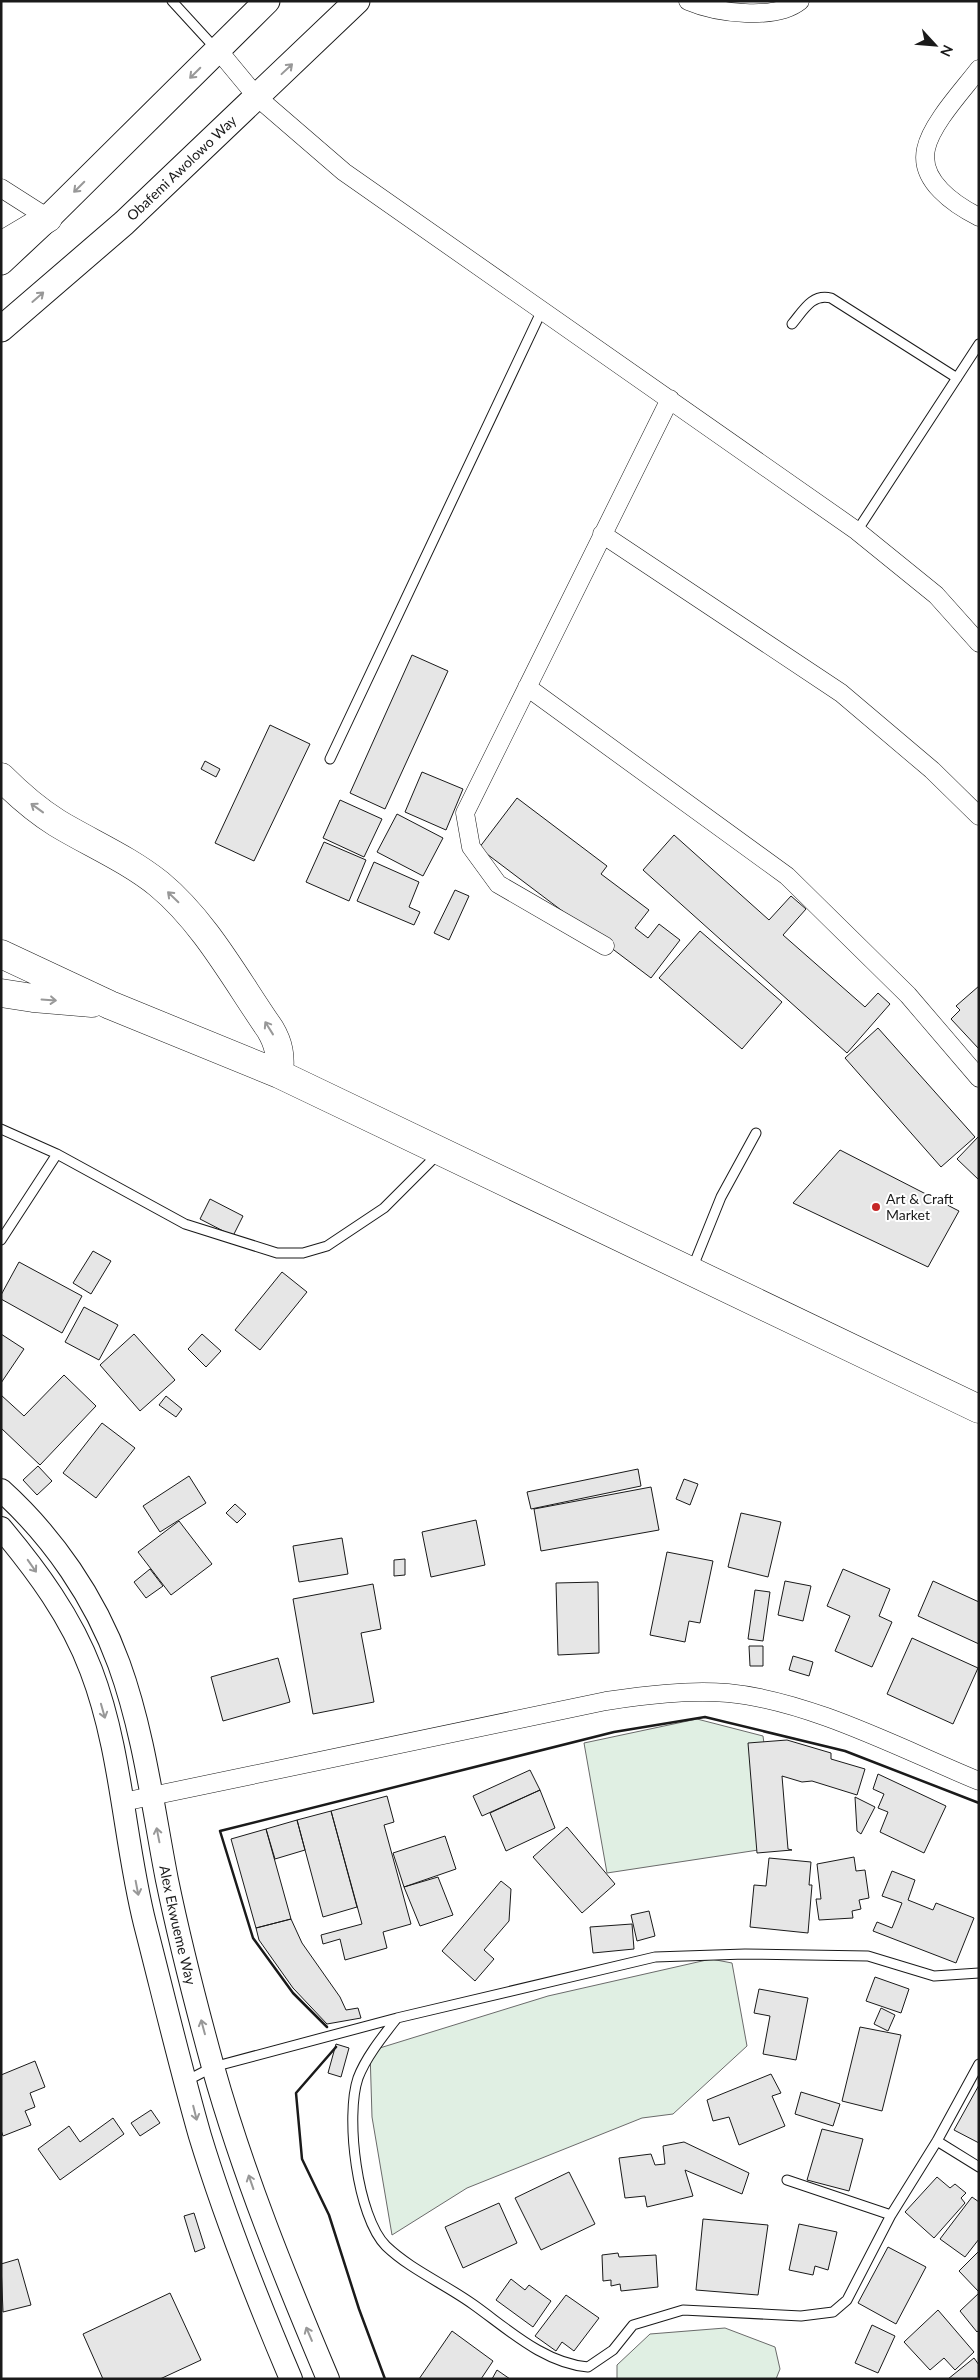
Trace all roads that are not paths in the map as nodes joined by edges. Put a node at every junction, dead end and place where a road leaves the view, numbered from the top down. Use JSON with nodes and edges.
{"nodes":[{"id":1,"x":172,"y":1,"type":"edge"},
{"id":2,"x":266,"y":1,"type":"edge"},
{"id":3,"x":357,"y":1,"type":"edge"},
{"id":4,"x":688,"y":1,"type":"edge"},
{"id":5,"x":800,"y":1,"type":"edge"},
{"id":6,"x":218,"y":50,"type":"junction"},
{"id":7,"x":979,"y":69,"type":"edge"},
{"id":8,"x":257,"y":97,"type":"junction"},
{"id":9,"x":1,"y":188,"type":"edge"},
{"id":10,"x":979,"y":217,"type":"edge"},
{"id":11,"x":48,"y":218,"type":"junction"},
{"id":12,"x":1,"y":246,"type":"edge"},
{"id":13,"x":1,"y":262,"type":"edge"},
{"id":14,"x":542,"y":310,"type":"junction"},
{"id":15,"x":792,"y":324,"type":"dead end"},
{"id":16,"x":1,"y":329,"type":"edge"},
{"id":17,"x":979,"y":344,"type":"edge"},
{"id":18,"x":957,"y":378,"type":"junction"},
{"id":19,"x":670,"y":399,"type":"junction"},
{"id":20,"x":857,"y":531,"type":"junction"},
{"id":21,"x":602,"y":534,"type":"junction"},
{"id":22,"x":979,"y":643,"type":"edge"},
{"id":23,"x":527,"y":687,"type":"junction"},
{"id":24,"x":330,"y":759,"type":"dead end"},
{"id":25,"x":1,"y":777,"type":"edge"},
{"id":26,"x":979,"y":816,"type":"edge"},
{"id":27,"x":605,"y":946,"type":"dead end"},
{"id":28,"x":1,"y":954,"type":"edge"},
{"id":29,"x":1,"y":993,"type":"edge"},
{"id":30,"x":110,"y":1004,"type":"junction"},
{"id":31,"x":279,"y":1074,"type":"junction"},
{"id":32,"x":979,"y":1078,"type":"edge"},
{"id":33,"x":1,"y":1129,"type":"edge"},
{"id":34,"x":756,"y":1133,"type":"dead end"},
{"id":35,"x":442,"y":1151,"type":"junction"},
{"id":36,"x":57,"y":1154,"type":"junction"},
{"id":37,"x":1,"y":1240,"type":"edge"},
{"id":38,"x":692,"y":1270,"type":"junction"},
{"id":39,"x":979,"y":1409,"type":"edge"},
{"id":40,"x":1,"y":1490,"type":"edge"},
{"id":41,"x":1,"y":1528,"type":"edge"},
{"id":42,"x":979,"y":1781,"type":"edge"},
{"id":43,"x":151,"y":1797,"type":"junction"},
{"id":44,"x":123,"y":1802,"type":"junction"},
{"id":45,"x":979,"y":1973,"type":"edge"},
{"id":46,"x":397,"y":2018,"type":"junction"},
{"id":47,"x":979,"y":2064,"type":"edge"},
{"id":48,"x":213,"y":2067,"type":"junction"},
{"id":49,"x":186,"y":2081,"type":"junction"},
{"id":50,"x":937,"y":2141,"type":"junction"},
{"id":51,"x":979,"y":2168,"type":"edge"},
{"id":52,"x":787,"y":2180,"type":"dead end"},
{"id":53,"x":890,"y":2215,"type":"junction"},
{"id":54,"x":292,"y":2379,"type":"edge"},
{"id":55,"x":328,"y":2379,"type":"edge"}],
"edges":[{"from":1,"to":6,"type":"lane"},
{"from":2,"to":6,"type":"main road"},
{"from":8,"to":3,"type":"main road","name":"Obafemi Awolowo Way","one_way":true},
{"from":4,"to":5,"type":"street"},
{"from":6,"to":8,"type":"street"},
{"from":6,"to":11,"type":"main road","one_way":true},
{"from":7,"to":10,"type":"street"},
{"from":8,"to":14,"type":"street"},
{"from":16,"to":8,"type":"main road","name":"Obafemi Awolowo Way","one_way":true},
{"from":9,"to":11,"type":"street"},
{"from":11,"to":12,"type":"main road"},
{"from":11,"to":13,"type":"main road"},
{"from":14,"to":19,"type":"street"},
{"from":14,"to":24,"type":"lane"},
{"from":15,"to":18,"type":"lane"},
{"from":17,"to":18,"type":"lane"},
{"from":18,"to":20,"type":"lane"},
{"from":19,"to":20,"type":"street"},
{"from":19,"to":21,"type":"street"},
{"from":20,"to":22,"type":"street"},
{"from":21,"to":23,"type":"street"},
{"from":21,"to":26,"type":"street"},
{"from":23,"to":27,"type":"street"},
{"from":23,"to":32,"type":"street"},
{"from":31,"to":25,"type":"main road","one_way":true},
{"from":28,"to":30,"type":"main road"},
{"from":29,"to":30,"type":"main road","one_way":true},
{"from":30,"to":31,"type":"main road"},
{"from":31,"to":35,"type":"main road"},
{"from":33,"to":36,"type":"lane"},
{"from":34,"to":38,"type":"lane"},
{"from":35,"to":36,"type":"lane"},
{"from":35,"to":38,"type":"main road"},
{"from":36,"to":37,"type":"lane"},
{"from":38,"to":39,"type":"main road"},
{"from":40,"to":43,"type":"street","name":"Alex Ekwueme Way"},
{"from":41,"to":44,"type":"street","one_way":true},
{"from":42,"to":43,"type":"street"},
{"from":43,"to":44,"type":"street"},
{"from":48,"to":43,"type":"street","name":"Alex Ekwueme Way","one_way":true},
{"from":44,"to":49,"type":"street","one_way":true},
{"from":45,"to":46,"type":"lane"},
{"from":46,"to":48,"type":"lane"},
{"from":46,"to":53,"type":"lane"},
{"from":47,"to":50,"type":"lane"},
{"from":48,"to":49,"type":"lane"},
{"from":55,"to":48,"type":"street","name":"Alex Ekwueme Way","one_way":true},
{"from":49,"to":54,"type":"street","one_way":true},
{"from":50,"to":51,"type":"lane"},
{"from":50,"to":53,"type":"lane"},
{"from":52,"to":53,"type":"lane"}]}
